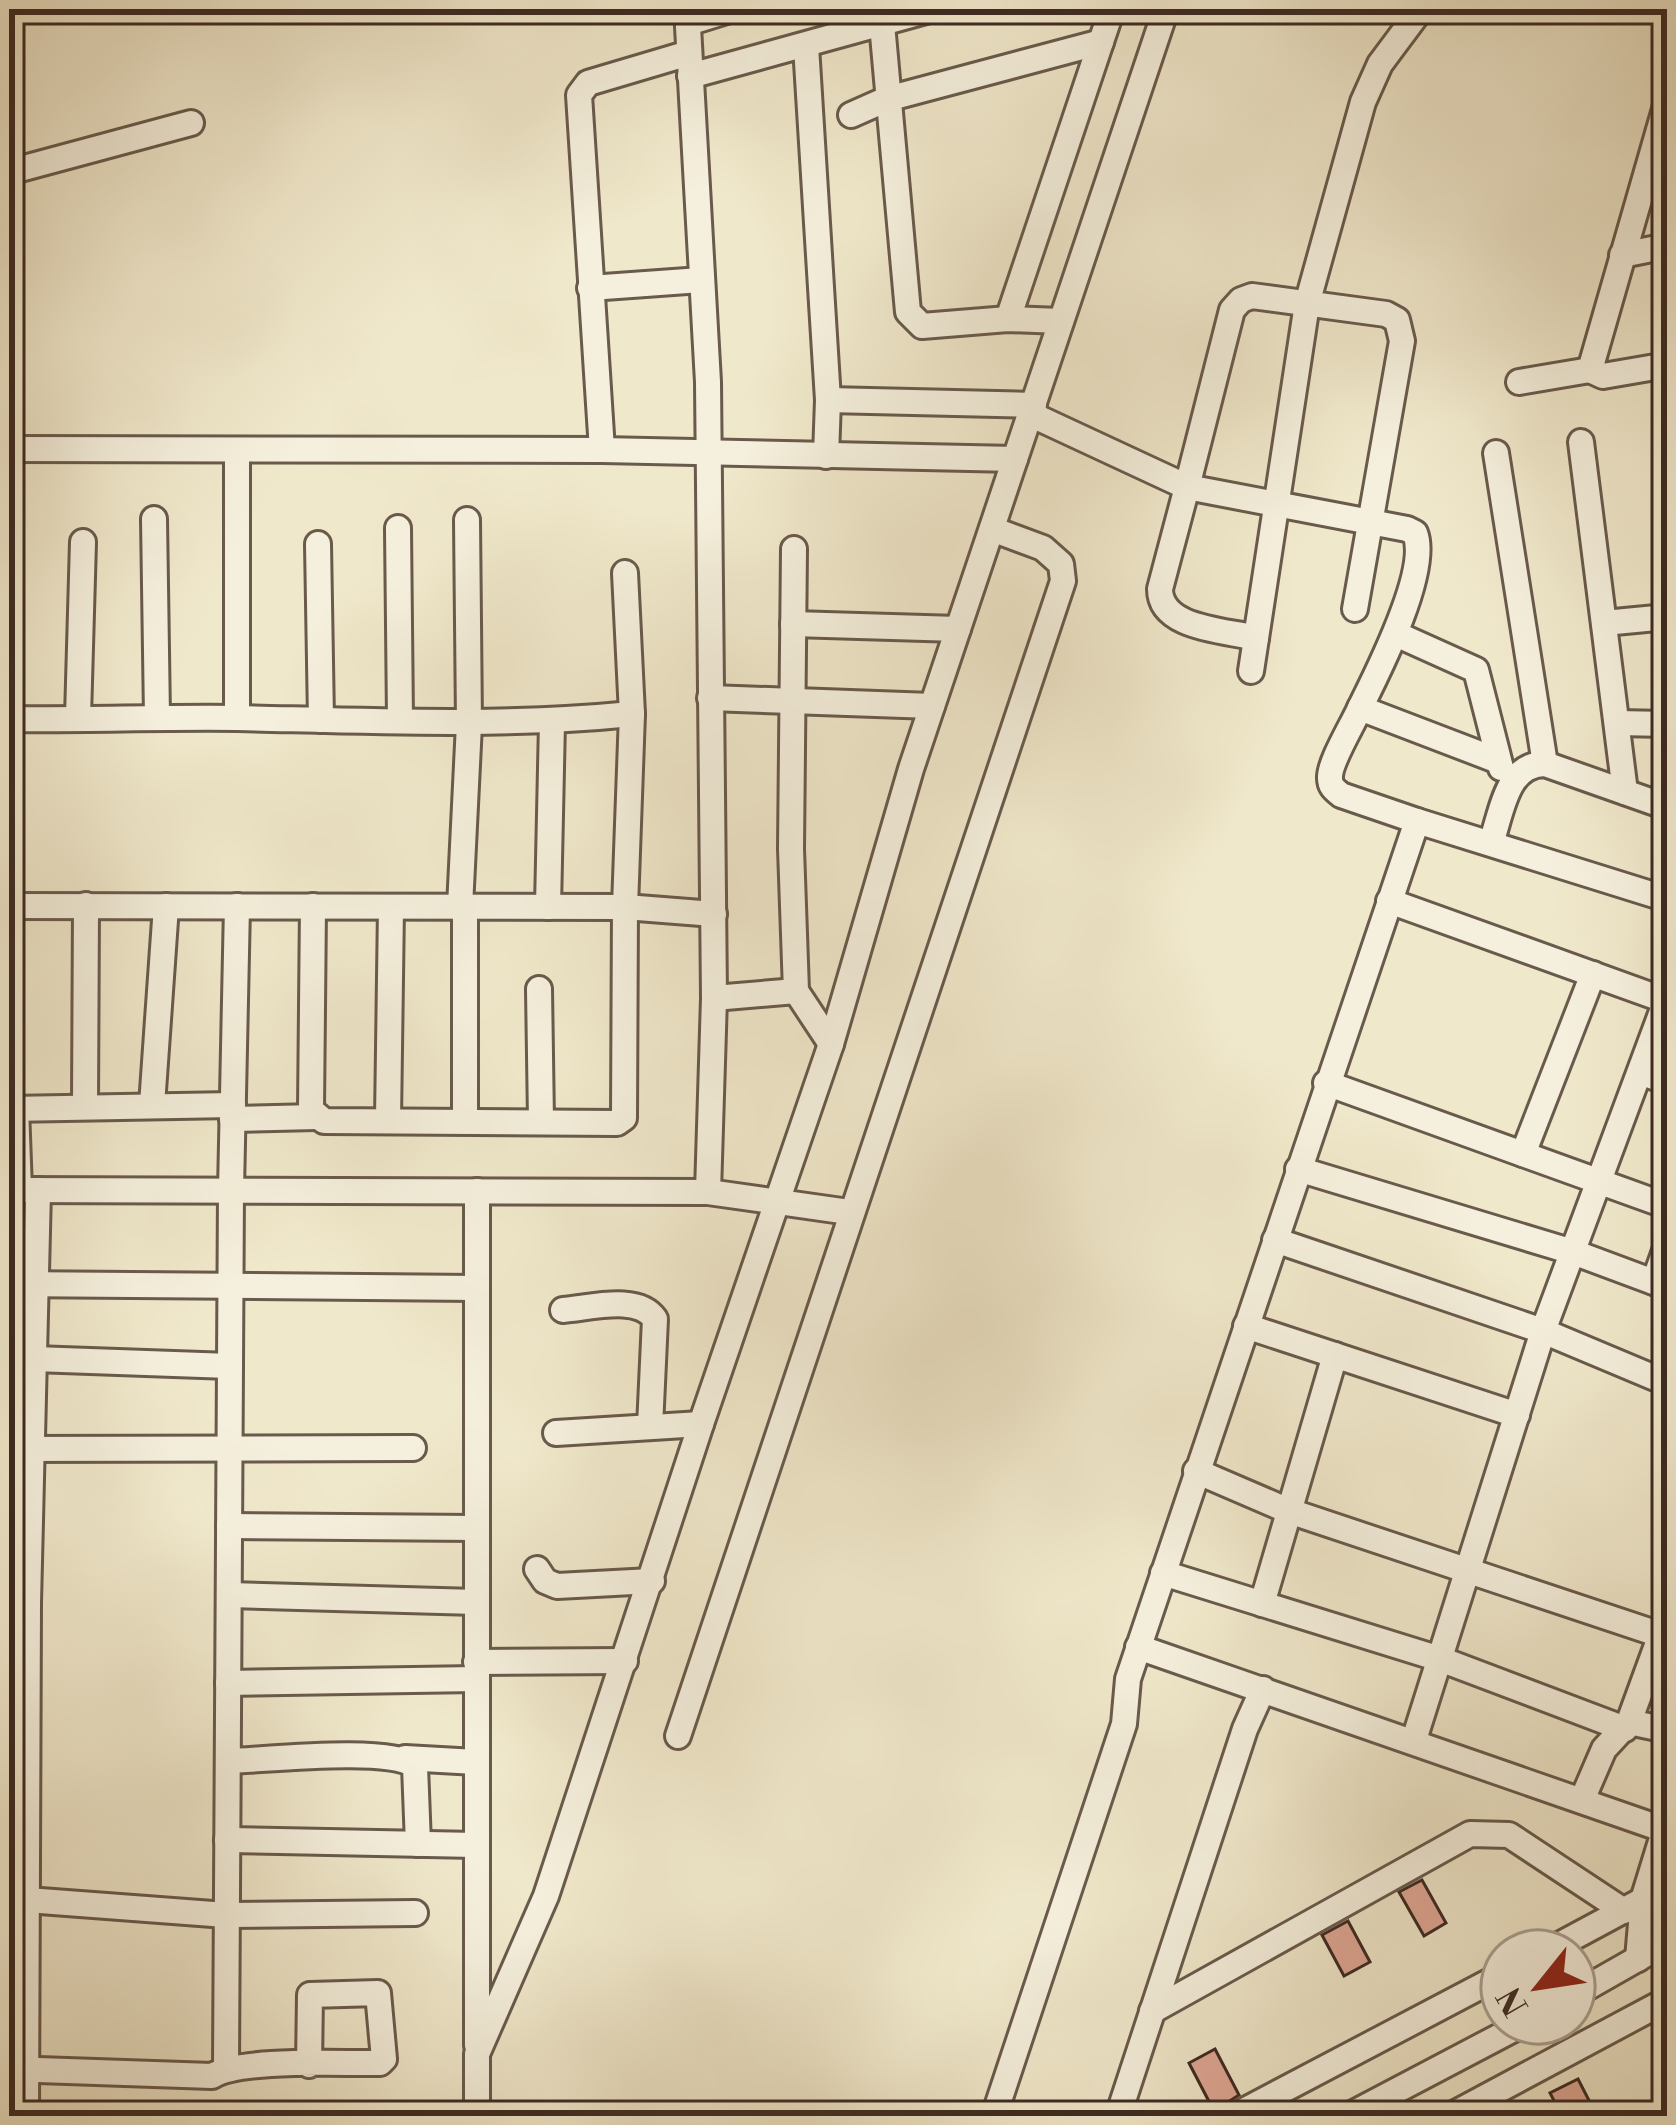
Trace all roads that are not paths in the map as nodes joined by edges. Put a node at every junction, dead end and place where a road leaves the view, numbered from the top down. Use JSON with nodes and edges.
{"nodes":[{"id":1,"x":733,"y":9,"type":"edge"},
{"id":2,"x":933,"y":9,"type":"edge"},
{"id":3,"x":1112,"y":9,"type":"edge"},
{"id":4,"x":1166,"y":9,"type":"edge"},
{"id":5,"x":1421,"y":9,"type":"edge"},
{"id":6,"x":687,"y":16,"type":"edge"},
{"id":7,"x":882,"y":24,"type":"junction"},
{"id":8,"x":1101,"y":42,"type":"junction"},
{"id":9,"x":806,"y":46,"type":"junction"},
{"id":10,"x":689,"y":64,"type":"junction"},
{"id":11,"x":887,"y":99,"type":"junction"},
{"id":12,"x":1667,"y":102,"type":"edge"},
{"id":13,"x":850,"y":115,"type":"dead end"},
{"id":14,"x":191,"y":123,"type":"dead end"},
{"id":15,"x":9,"y":172,"type":"edge"},
{"id":16,"x":1667,"y":246,"type":"edge"},
{"id":17,"x":1622,"y":255,"type":"junction"},
{"id":18,"x":701,"y":280,"type":"junction"},
{"id":19,"x":590,"y":288,"type":"junction"},
{"id":20,"x":1307,"y":304,"type":"junction"},
{"id":21,"x":1008,"y":319,"type":"junction"},
{"id":22,"x":1061,"y":321,"type":"junction"},
{"id":23,"x":1667,"y":365,"type":"edge"},
{"id":24,"x":1590,"y":370,"type":"junction"},
{"id":25,"x":1519,"y":382,"type":"dead end"},
{"id":26,"x":828,"y":400,"type":"junction"},
{"id":27,"x":1032,"y":410,"type":"junction"},
{"id":28,"x":1581,"y":442,"type":"dead end"},
{"id":29,"x":9,"y":448,"type":"edge"},
{"id":30,"x":602,"y":450,"type":"junction"},
{"id":31,"x":237,"y":451,"type":"junction"},
{"id":32,"x":1496,"y":453,"type":"dead end"},
{"id":33,"x":709,"y":454,"type":"junction"},
{"id":34,"x":826,"y":456,"type":"junction"},
{"id":35,"x":1015,"y":459,"type":"junction"},
{"id":36,"x":1187,"y":487,"type":"junction"},
{"id":37,"x":1276,"y":504,"type":"junction"},
{"id":38,"x":154,"y":519,"type":"dead end"},
{"id":39,"x":467,"y":520,"type":"dead end"},
{"id":40,"x":1371,"y":524,"type":"junction"},
{"id":41,"x":398,"y":528,"type":"dead end"},
{"id":42,"x":992,"y":529,"type":"junction"},
{"id":43,"x":83,"y":542,"type":"dead end"},
{"id":44,"x":318,"y":544,"type":"dead end"},
{"id":45,"x":9,"y":549,"type":"edge"},
{"id":46,"x":794,"y":549,"type":"dead end"},
{"id":47,"x":9,"y":559,"type":"edge"},
{"id":48,"x":625,"y":573,"type":"dead end"},
{"id":49,"x":1355,"y":609,"type":"dead end"},
{"id":50,"x":1667,"y":617,"type":"edge"},
{"id":51,"x":793,"y":623,"type":"junction"},
{"id":52,"x":1604,"y":623,"type":"junction"},
{"id":53,"x":958,"y":628,"type":"junction"},
{"id":54,"x":1396,"y":634,"type":"junction"},
{"id":55,"x":1256,"y":638,"type":"junction"},
{"id":56,"x":1251,"y":671,"type":"dead end"},
{"id":57,"x":710,"y":698,"type":"junction"},
{"id":58,"x":793,"y":701,"type":"junction"},
{"id":59,"x":932,"y":706,"type":"junction"},
{"id":60,"x":1360,"y":708,"type":"junction"},
{"id":61,"x":632,"y":714,"type":"junction"},
{"id":62,"x":78,"y":717,"type":"junction"},
{"id":63,"x":157,"y":717,"type":"junction"},
{"id":64,"x":237,"y":718,"type":"junction"},
{"id":65,"x":9,"y":720,"type":"edge"},
{"id":66,"x":321,"y":720,"type":"junction"},
{"id":67,"x":400,"y":720,"type":"junction"},
{"id":68,"x":552,"y":722,"type":"junction"},
{"id":69,"x":1617,"y":723,"type":"junction"},
{"id":70,"x":469,"y":724,"type":"junction"},
{"id":71,"x":1667,"y":724,"type":"edge"},
{"id":72,"x":1545,"y":764,"type":"junction"},
{"id":73,"x":1505,"y":769,"type":"junction"},
{"id":74,"x":1625,"y":792,"type":"junction"},
{"id":75,"x":1667,"y":807,"type":"edge"},
{"id":76,"x":1418,"y":820,"type":"junction"},
{"id":77,"x":1491,"y":842,"type":"junction"},
{"id":78,"x":1667,"y":899,"type":"edge"},
{"id":79,"x":1389,"y":901,"type":"junction"},
{"id":80,"x":86,"y":905,"type":"junction"},
{"id":81,"x":9,"y":906,"type":"edge"},
{"id":82,"x":166,"y":906,"type":"junction"},
{"id":83,"x":237,"y":906,"type":"junction"},
{"id":84,"x":313,"y":906,"type":"junction"},
{"id":85,"x":391,"y":907,"type":"junction"},
{"id":86,"x":462,"y":907,"type":"junction"},
{"id":87,"x":548,"y":907,"type":"junction"},
{"id":88,"x":625,"y":907,"type":"junction"},
{"id":89,"x":714,"y":914,"type":"junction"},
{"id":90,"x":1592,"y":974,"type":"junction"},
{"id":91,"x":538,"y":989,"type":"dead end"},
{"id":92,"x":796,"y":991,"type":"junction"},
{"id":93,"x":715,"y":998,"type":"junction"},
{"id":94,"x":1667,"y":1000,"type":"edge"},
{"id":95,"x":831,"y":1044,"type":"junction"},
{"id":96,"x":1640,"y":1072,"type":"junction"},
{"id":97,"x":1667,"y":1082,"type":"edge"},
{"id":98,"x":1326,"y":1083,"type":"junction"},
{"id":99,"x":152,"y":1105,"type":"junction"},
{"id":100,"x":86,"y":1106,"type":"junction"},
{"id":101,"x":12,"y":1108,"type":"edge"},
{"id":102,"x":232,"y":1112,"type":"junction"},
{"id":103,"x":316,"y":1117,"type":"junction"},
{"id":104,"x":388,"y":1120,"type":"junction"},
{"id":105,"x":465,"y":1121,"type":"junction"},
{"id":106,"x":541,"y":1121,"type":"junction"},
{"id":107,"x":1523,"y":1154,"type":"junction"},
{"id":108,"x":1298,"y":1169,"type":"junction"},
{"id":109,"x":1599,"y":1181,"type":"junction"},
{"id":110,"x":22,"y":1190,"type":"edge"},
{"id":111,"x":231,"y":1190,"type":"junction"},
{"id":112,"x":477,"y":1191,"type":"junction"},
{"id":113,"x":708,"y":1192,"type":"junction"},
{"id":114,"x":779,"y":1202,"type":"junction"},
{"id":115,"x":1667,"y":1206,"type":"edge"},
{"id":116,"x":849,"y":1212,"type":"junction"},
{"id":117,"x":1275,"y":1240,"type":"junction"},
{"id":118,"x":1667,"y":1245,"type":"edge"},
{"id":119,"x":1573,"y":1252,"type":"junction"},
{"id":120,"x":9,"y":1284,"type":"edge"},
{"id":121,"x":1661,"y":1284,"type":"edge"},
{"id":122,"x":36,"y":1285,"type":"junction"},
{"id":123,"x":231,"y":1285,"type":"junction"},
{"id":124,"x":477,"y":1288,"type":"junction"},
{"id":125,"x":563,"y":1310,"type":"dead end"},
{"id":126,"x":1246,"y":1326,"type":"junction"},
{"id":127,"x":1543,"y":1331,"type":"junction"},
{"id":128,"x":1335,"y":1355,"type":"junction"},
{"id":129,"x":34,"y":1359,"type":"junction"},
{"id":130,"x":230,"y":1366,"type":"junction"},
{"id":131,"x":1667,"y":1383,"type":"edge"},
{"id":132,"x":1517,"y":1415,"type":"junction"},
{"id":133,"x":701,"y":1424,"type":"junction"},
{"id":134,"x":650,"y":1427,"type":"junction"},
{"id":135,"x":556,"y":1433,"type":"dead end"},
{"id":136,"x":230,"y":1448,"type":"junction"},
{"id":137,"x":413,"y":1448,"type":"dead end"},
{"id":138,"x":20,"y":1450,"type":"edge"},
{"id":139,"x":1196,"y":1471,"type":"junction"},
{"id":140,"x":1289,"y":1511,"type":"junction"},
{"id":141,"x":20,"y":1523,"type":"edge"},
{"id":142,"x":229,"y":1526,"type":"junction"},
{"id":143,"x":476,"y":1528,"type":"junction"},
{"id":144,"x":537,"y":1569,"type":"dead end"},
{"id":145,"x":1468,"y":1570,"type":"junction"},
{"id":146,"x":1163,"y":1574,"type":"junction"},
{"id":147,"x":652,"y":1581,"type":"junction"},
{"id":148,"x":229,"y":1595,"type":"junction"},
{"id":149,"x":476,"y":1602,"type":"junction"},
{"id":150,"x":19,"y":1603,"type":"edge"},
{"id":151,"x":1262,"y":1604,"type":"junction"},
{"id":152,"x":1664,"y":1626,"type":"edge"},
{"id":153,"x":1138,"y":1647,"type":"junction"},
{"id":154,"x":1440,"y":1659,"type":"junction"},
{"id":155,"x":625,"y":1661,"type":"junction"},
{"id":156,"x":476,"y":1671,"type":"junction"},
{"id":157,"x":18,"y":1678,"type":"edge"},
{"id":158,"x":228,"y":1683,"type":"junction"},
{"id":159,"x":1263,"y":1689,"type":"junction"},
{"id":160,"x":1627,"y":1725,"type":"junction"},
{"id":161,"x":1667,"y":1730,"type":"edge"},
{"id":162,"x":677,"y":1736,"type":"dead end"},
{"id":163,"x":1414,"y":1740,"type":"junction"},
{"id":164,"x":405,"y":1758,"type":"junction"},
{"id":165,"x":18,"y":1761,"type":"edge"},
{"id":166,"x":228,"y":1761,"type":"junction"},
{"id":167,"x":476,"y":1762,"type":"junction"},
{"id":168,"x":1582,"y":1800,"type":"junction"},
{"id":169,"x":1666,"y":1826,"type":"edge"},
{"id":170,"x":18,"y":1837,"type":"edge"},
{"id":171,"x":227,"y":1840,"type":"junction"},
{"id":172,"x":418,"y":1844,"type":"junction"},
{"id":173,"x":476,"y":1846,"type":"junction"},
{"id":174,"x":1667,"y":1887,"type":"edge"},
{"id":175,"x":1634,"y":1906,"type":"junction"},
{"id":176,"x":21,"y":1909,"type":"edge"},
{"id":177,"x":415,"y":1912,"type":"dead end"},
{"id":178,"x":226,"y":1915,"type":"junction"},
{"id":179,"x":1594,"y":1927,"type":"edge"},
{"id":180,"x":1667,"y":1942,"type":"edge"},
{"id":181,"x":1638,"y":1959,"type":"junction"},
{"id":182,"x":1598,"y":1982,"type":"edge"},
{"id":183,"x":1478,"y":1988,"type":"edge"},
{"id":184,"x":1667,"y":2000,"type":"edge"},
{"id":185,"x":1152,"y":2012,"type":"junction"},
{"id":186,"x":1484,"y":2047,"type":"edge"},
{"id":187,"x":477,"y":2054,"type":"junction"},
{"id":188,"x":309,"y":2066,"type":"dead end"},
{"id":189,"x":226,"y":2067,"type":"junction"},
{"id":190,"x":17,"y":2068,"type":"edge"},
{"id":191,"x":1377,"y":2109,"type":"edge"},
{"id":192,"x":26,"y":2116,"type":"edge"},
{"id":193,"x":477,"y":2116,"type":"edge"},
{"id":194,"x":994,"y":2116,"type":"edge"},
{"id":195,"x":1118,"y":2116,"type":"edge"},
{"id":196,"x":1234,"y":2116,"type":"edge"},
{"id":197,"x":1348,"y":2116,"type":"edge"},
{"id":198,"x":1450,"y":2116,"type":"edge"}],
"edges":[{"from":1,"to":6,"type":"street"},
{"from":2,"to":7,"type":"street"},
{"from":3,"to":8,"type":"street"},
{"from":4,"to":22,"type":"street"},
{"from":5,"to":20,"type":"street"},
{"from":6,"to":10,"type":"street"},
{"from":7,"to":9,"type":"street"},
{"from":7,"to":11,"type":"street"},
{"from":8,"to":11,"type":"street"},
{"from":8,"to":21,"type":"street"},
{"from":9,"to":10,"type":"street"},
{"from":9,"to":26,"type":"street"},
{"from":10,"to":18,"type":"street"},
{"from":10,"to":19,"type":"street"},
{"from":11,"to":13,"type":"street"},
{"from":11,"to":21,"type":"street"},
{"from":12,"to":17,"type":"street"},
{"from":14,"to":15,"type":"street"},
{"from":16,"to":17,"type":"street"},
{"from":17,"to":24,"type":"street"},
{"from":18,"to":19,"type":"street"},
{"from":18,"to":33,"type":"street"},
{"from":19,"to":30,"type":"street"},
{"from":20,"to":36,"type":"street"},
{"from":20,"to":37,"type":"street"},
{"from":20,"to":40,"type":"street"},
{"from":21,"to":22,"type":"street"},
{"from":22,"to":27,"type":"street"},
{"from":23,"to":24,"type":"street"},
{"from":24,"to":25,"type":"street"},
{"from":26,"to":27,"type":"street"},
{"from":26,"to":34,"type":"street"},
{"from":27,"to":35,"type":"street"},
{"from":27,"to":36,"type":"street"},
{"from":28,"to":52,"type":"street"},
{"from":29,"to":31,"type":"street"},
{"from":30,"to":31,"type":"street"},
{"from":30,"to":33,"type":"street"},
{"from":31,"to":64,"type":"street"},
{"from":32,"to":72,"type":"street"},
{"from":33,"to":34,"type":"street"},
{"from":33,"to":57,"type":"street"},
{"from":34,"to":35,"type":"street"},
{"from":35,"to":42,"type":"street"},
{"from":36,"to":37,"type":"street"},
{"from":36,"to":55,"type":"street"},
{"from":37,"to":40,"type":"street"},
{"from":37,"to":55,"type":"street"},
{"from":38,"to":63,"type":"street"},
{"from":39,"to":70,"type":"street"},
{"from":40,"to":49,"type":"street"},
{"from":40,"to":54,"type":"street"},
{"from":41,"to":67,"type":"street"},
{"from":42,"to":53,"type":"street"},
{"from":42,"to":116,"type":"street"},
{"from":43,"to":62,"type":"street"},
{"from":44,"to":66,"type":"street"},
{"from":45,"to":47,"type":"street"},
{"from":46,"to":51,"type":"street"},
{"from":48,"to":61,"type":"street"},
{"from":50,"to":52,"type":"street"},
{"from":51,"to":53,"type":"street"},
{"from":51,"to":58,"type":"street"},
{"from":52,"to":69,"type":"street"},
{"from":53,"to":59,"type":"street"},
{"from":54,"to":60,"type":"street"},
{"from":54,"to":73,"type":"street"},
{"from":55,"to":56,"type":"street"},
{"from":57,"to":58,"type":"street"},
{"from":57,"to":89,"type":"street"},
{"from":58,"to":59,"type":"street"},
{"from":58,"to":92,"type":"street"},
{"from":59,"to":95,"type":"street"},
{"from":60,"to":73,"type":"street"},
{"from":60,"to":76,"type":"street"},
{"from":61,"to":68,"type":"street"},
{"from":61,"to":88,"type":"street"},
{"from":62,"to":63,"type":"street"},
{"from":62,"to":65,"type":"street"},
{"from":63,"to":64,"type":"street"},
{"from":64,"to":66,"type":"street"},
{"from":65,"to":81,"type":"street"},
{"from":66,"to":67,"type":"street"},
{"from":67,"to":70,"type":"street"},
{"from":68,"to":70,"type":"street"},
{"from":68,"to":87,"type":"street"},
{"from":69,"to":71,"type":"street"},
{"from":69,"to":74,"type":"street"},
{"from":70,"to":86,"type":"street"},
{"from":72,"to":73,"type":"street"},
{"from":72,"to":74,"type":"street"},
{"from":73,"to":77,"type":"street"},
{"from":74,"to":75,"type":"street"},
{"from":76,"to":77,"type":"street"},
{"from":76,"to":79,"type":"street"},
{"from":77,"to":78,"type":"street"},
{"from":79,"to":90,"type":"street"},
{"from":79,"to":98,"type":"street"},
{"from":80,"to":81,"type":"street"},
{"from":80,"to":82,"type":"street"},
{"from":80,"to":100,"type":"street"},
{"from":82,"to":83,"type":"street"},
{"from":82,"to":99,"type":"street"},
{"from":83,"to":84,"type":"street"},
{"from":83,"to":102,"type":"street"},
{"from":84,"to":85,"type":"street"},
{"from":84,"to":103,"type":"street"},
{"from":85,"to":86,"type":"street"},
{"from":85,"to":104,"type":"street"},
{"from":86,"to":87,"type":"street"},
{"from":86,"to":105,"type":"street"},
{"from":87,"to":88,"type":"street"},
{"from":88,"to":89,"type":"street"},
{"from":88,"to":106,"type":"street"},
{"from":89,"to":93,"type":"street"},
{"from":90,"to":94,"type":"street"},
{"from":90,"to":107,"type":"street"},
{"from":91,"to":106,"type":"street"},
{"from":92,"to":93,"type":"street"},
{"from":92,"to":95,"type":"street"},
{"from":93,"to":113,"type":"street"},
{"from":94,"to":96,"type":"street"},
{"from":95,"to":114,"type":"street"},
{"from":96,"to":97,"type":"street"},
{"from":96,"to":109,"type":"street"},
{"from":98,"to":107,"type":"street"},
{"from":98,"to":108,"type":"street"},
{"from":99,"to":100,"type":"street"},
{"from":99,"to":102,"type":"street"},
{"from":100,"to":101,"type":"street"},
{"from":101,"to":110,"type":"street"},
{"from":102,"to":103,"type":"street"},
{"from":102,"to":111,"type":"street"},
{"from":103,"to":104,"type":"street"},
{"from":104,"to":105,"type":"street"},
{"from":105,"to":106,"type":"street"},
{"from":107,"to":109,"type":"street"},
{"from":108,"to":117,"type":"street"},
{"from":108,"to":119,"type":"street"},
{"from":109,"to":115,"type":"street"},
{"from":109,"to":119,"type":"street"},
{"from":110,"to":111,"type":"street"},
{"from":110,"to":122,"type":"street"},
{"from":111,"to":112,"type":"street"},
{"from":111,"to":123,"type":"street"},
{"from":112,"to":113,"type":"street"},
{"from":112,"to":124,"type":"street"},
{"from":113,"to":114,"type":"street"},
{"from":114,"to":116,"type":"street"},
{"from":114,"to":133,"type":"street"},
{"from":116,"to":162,"type":"street"},
{"from":117,"to":126,"type":"street"},
{"from":117,"to":127,"type":"street"},
{"from":118,"to":121,"type":"street"},
{"from":119,"to":121,"type":"street"},
{"from":119,"to":127,"type":"street"},
{"from":120,"to":122,"type":"street"},
{"from":122,"to":123,"type":"street"},
{"from":122,"to":129,"type":"street"},
{"from":123,"to":124,"type":"street"},
{"from":123,"to":130,"type":"street"},
{"from":124,"to":143,"type":"street"},
{"from":125,"to":134,"type":"street"},
{"from":126,"to":128,"type":"street"},
{"from":126,"to":139,"type":"street"},
{"from":127,"to":131,"type":"street"},
{"from":127,"to":132,"type":"street"},
{"from":128,"to":132,"type":"street"},
{"from":128,"to":140,"type":"street"},
{"from":129,"to":130,"type":"street"},
{"from":129,"to":138,"type":"street"},
{"from":130,"to":136,"type":"street"},
{"from":132,"to":145,"type":"street"},
{"from":133,"to":134,"type":"street"},
{"from":133,"to":147,"type":"street"},
{"from":134,"to":135,"type":"street"},
{"from":136,"to":137,"type":"street"},
{"from":136,"to":138,"type":"street"},
{"from":136,"to":142,"type":"street"},
{"from":138,"to":141,"type":"street"},
{"from":139,"to":140,"type":"street"},
{"from":139,"to":146,"type":"street"},
{"from":140,"to":145,"type":"street"},
{"from":140,"to":151,"type":"street"},
{"from":141,"to":150,"type":"street"},
{"from":142,"to":143,"type":"street"},
{"from":142,"to":148,"type":"street"},
{"from":143,"to":149,"type":"street"},
{"from":144,"to":147,"type":"street"},
{"from":145,"to":152,"type":"street"},
{"from":145,"to":154,"type":"street"},
{"from":146,"to":151,"type":"street"},
{"from":146,"to":153,"type":"street"},
{"from":147,"to":155,"type":"street"},
{"from":148,"to":149,"type":"street"},
{"from":148,"to":158,"type":"street"},
{"from":149,"to":156,"type":"street"},
{"from":150,"to":157,"type":"street"},
{"from":151,"to":154,"type":"street"},
{"from":152,"to":160,"type":"street"},
{"from":153,"to":159,"type":"street"},
{"from":153,"to":194,"type":"street"},
{"from":154,"to":160,"type":"street"},
{"from":154,"to":163,"type":"street"},
{"from":155,"to":156,"type":"street"},
{"from":155,"to":187,"type":"street"},
{"from":156,"to":158,"type":"street"},
{"from":156,"to":167,"type":"street"},
{"from":157,"to":165,"type":"street"},
{"from":158,"to":166,"type":"street"},
{"from":159,"to":163,"type":"street"},
{"from":159,"to":185,"type":"street"},
{"from":160,"to":161,"type":"street"},
{"from":160,"to":168,"type":"street"},
{"from":163,"to":168,"type":"street"},
{"from":164,"to":166,"type":"street"},
{"from":164,"to":167,"type":"street"},
{"from":164,"to":172,"type":"street"},
{"from":165,"to":170,"type":"street"},
{"from":166,"to":171,"type":"street"},
{"from":167,"to":173,"type":"street"},
{"from":168,"to":169,"type":"street"},
{"from":169,"to":175,"type":"street"},
{"from":170,"to":176,"type":"street"},
{"from":171,"to":172,"type":"street"},
{"from":171,"to":178,"type":"street"},
{"from":172,"to":173,"type":"street"},
{"from":173,"to":187,"type":"street"},
{"from":174,"to":175,"type":"street"},
{"from":175,"to":179,"type":"street"},
{"from":175,"to":181,"type":"street"},
{"from":175,"to":185,"type":"street"},
{"from":176,"to":178,"type":"street"},
{"from":176,"to":190,"type":"street"},
{"from":177,"to":178,"type":"street"},
{"from":178,"to":189,"type":"street"},
{"from":180,"to":181,"type":"street"},
{"from":181,"to":182,"type":"street"},
{"from":183,"to":196,"type":"street"},
{"from":184,"to":198,"type":"street"},
{"from":185,"to":195,"type":"street"},
{"from":186,"to":191,"type":"street"},
{"from":187,"to":193,"type":"street"},
{"from":188,"to":189,"type":"street"},
{"from":189,"to":190,"type":"street"},
{"from":190,"to":192,"type":"street"},
{"from":191,"to":197,"type":"street"}]}
